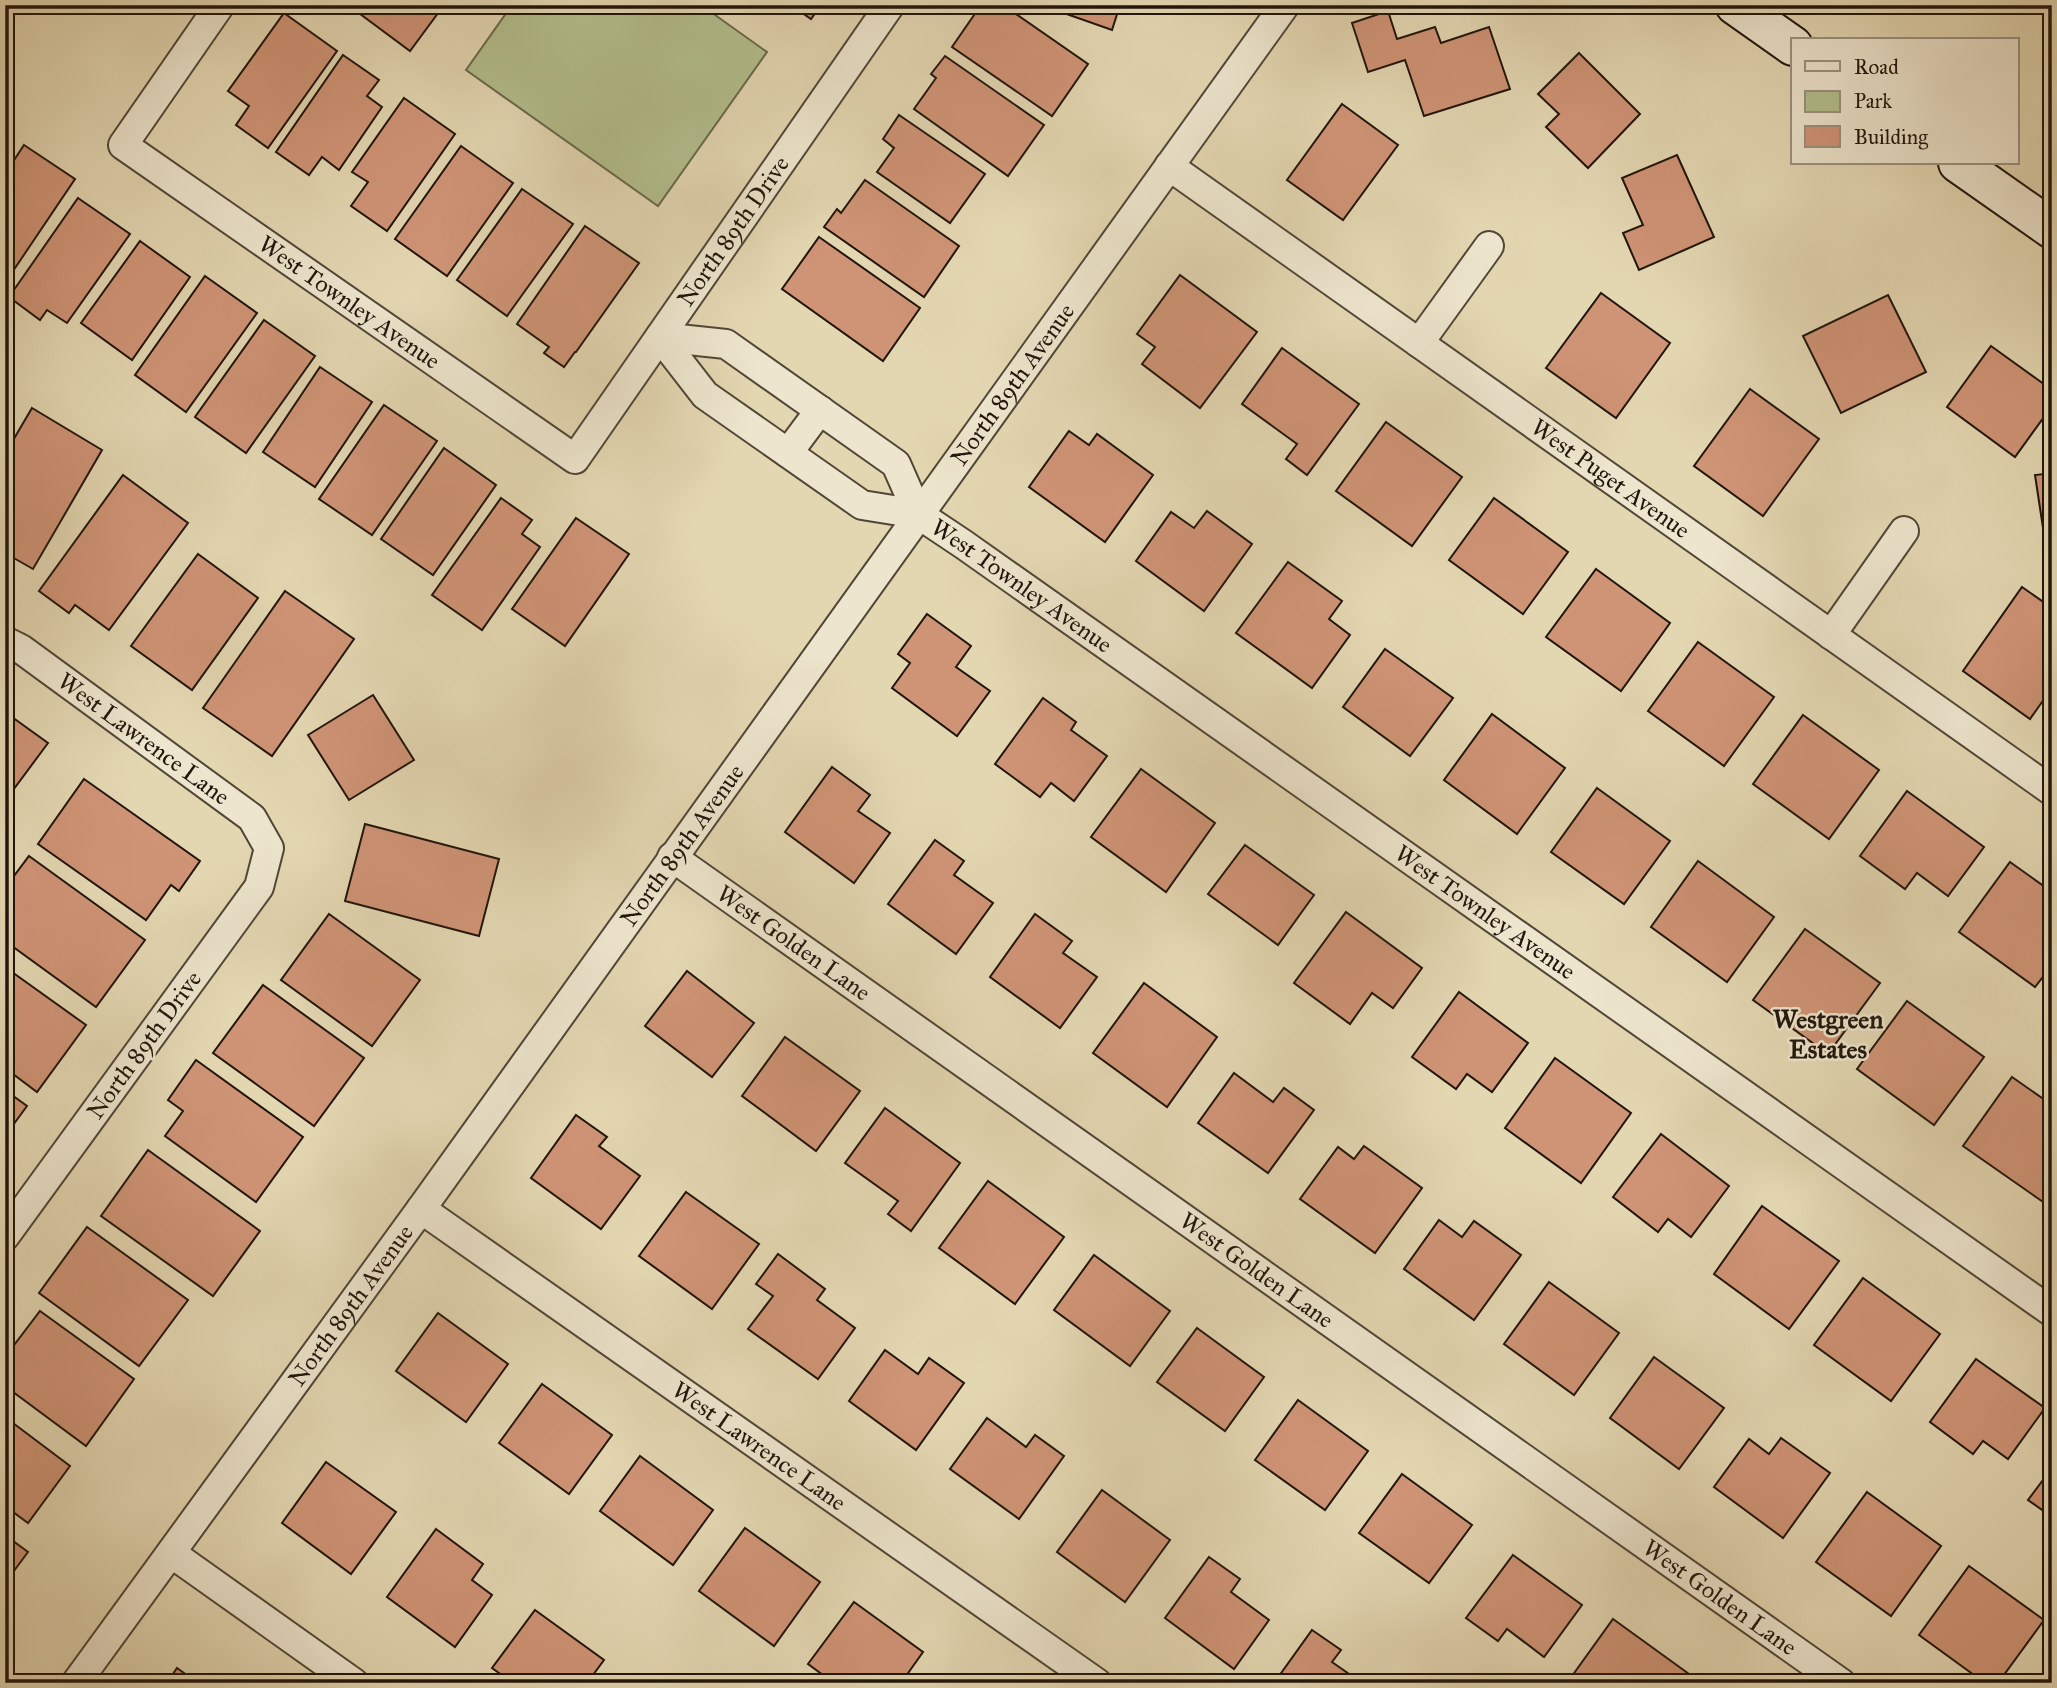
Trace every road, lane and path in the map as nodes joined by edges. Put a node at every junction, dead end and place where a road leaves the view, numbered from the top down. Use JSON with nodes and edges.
{"nodes":[{"id":1,"x":220,"y":5,"type":"edge"},
{"id":2,"x":890,"y":5,"type":"edge"},
{"id":3,"x":1285,"y":5,"type":"edge"},
{"id":4,"x":1735,"y":5,"type":"edge"},
{"id":5,"x":1791,"y":45,"type":"edge"},
{"id":6,"x":1959,"y":164,"type":"edge"},
{"id":7,"x":1169,"y":166,"type":"junction"},
{"id":8,"x":2052,"y":229,"type":"edge"},
{"id":9,"x":1489,"y":246,"type":"dead end"},
{"id":10,"x":660,"y":337,"type":"junction"},
{"id":11,"x":1419,"y":343,"type":"junction"},
{"id":12,"x":820,"y":410,"type":"junction"},
{"id":13,"x":789,"y":453,"type":"junction"},
{"id":14,"x":575,"y":459,"type":"joint"},
{"id":15,"x":918,"y":514,"type":"junction"},
{"id":16,"x":1904,"y":531,"type":"dead end"},
{"id":17,"x":1831,"y":635,"type":"junction"},
{"id":18,"x":5,"y":641,"type":"edge"},
{"id":19,"x":2052,"y":791,"type":"edge"},
{"id":20,"x":269,"y":848,"type":"joint"},
{"id":21,"x":672,"y":857,"type":"junction"},
{"id":22,"x":421,"y":1209,"type":"junction"},
{"id":23,"x":5,"y":1236,"type":"edge"},
{"id":24,"x":2052,"y":1312,"type":"edge"},
{"id":25,"x":171,"y":1553,"type":"junction"},
{"id":26,"x":76,"y":1683,"type":"edge"},
{"id":27,"x":354,"y":1683,"type":"edge"},
{"id":28,"x":1097,"y":1683,"type":"edge"},
{"id":29,"x":1841,"y":1683,"type":"edge"}],
"edges":[{"from":1,"to":14,"type":"street","name":"West Townley Avenue"},
{"from":2,"to":10,"type":"street","name":"North 89th Drive"},
{"from":3,"to":7,"type":"street","name":"North 89th Avenue"},
{"from":4,"to":5,"type":"main road"},
{"from":6,"to":8,"type":"main road"},
{"from":7,"to":11,"type":"street","name":"West Puget Avenue"},
{"from":7,"to":15,"type":"street","name":"North 89th Avenue"},
{"from":9,"to":11,"type":"street"},
{"from":10,"to":12,"type":"street","name":"West Townley Avenue"},
{"from":10,"to":13,"type":"street","name":"West Townley Avenue"},
{"from":10,"to":14,"type":"street","name":"North 89th Drive"},
{"from":11,"to":17,"type":"street","name":"West Puget Avenue"},
{"from":12,"to":13,"type":"street"},
{"from":12,"to":15,"type":"street","name":"West Townley Avenue"},
{"from":13,"to":15,"type":"street","name":"West Townley Avenue"},
{"from":15,"to":21,"type":"street","name":"North 89th Avenue"},
{"from":15,"to":24,"type":"street","name":"West Townley Avenue"},
{"from":16,"to":17,"type":"street"},
{"from":17,"to":19,"type":"street","name":"West Puget Avenue"},
{"from":18,"to":20,"type":"street","name":"West Lawrence Lane"},
{"from":20,"to":23,"type":"street","name":"North 89th Drive"},
{"from":21,"to":22,"type":"street","name":"North 89th Avenue"},
{"from":21,"to":29,"type":"street","name":"West Golden Lane"},
{"from":22,"to":25,"type":"street","name":"North 89th Avenue"},
{"from":22,"to":28,"type":"street","name":"West Lawrence Lane"},
{"from":25,"to":26,"type":"street","name":"North 89th Avenue"},
{"from":25,"to":27,"type":"street"}]}
